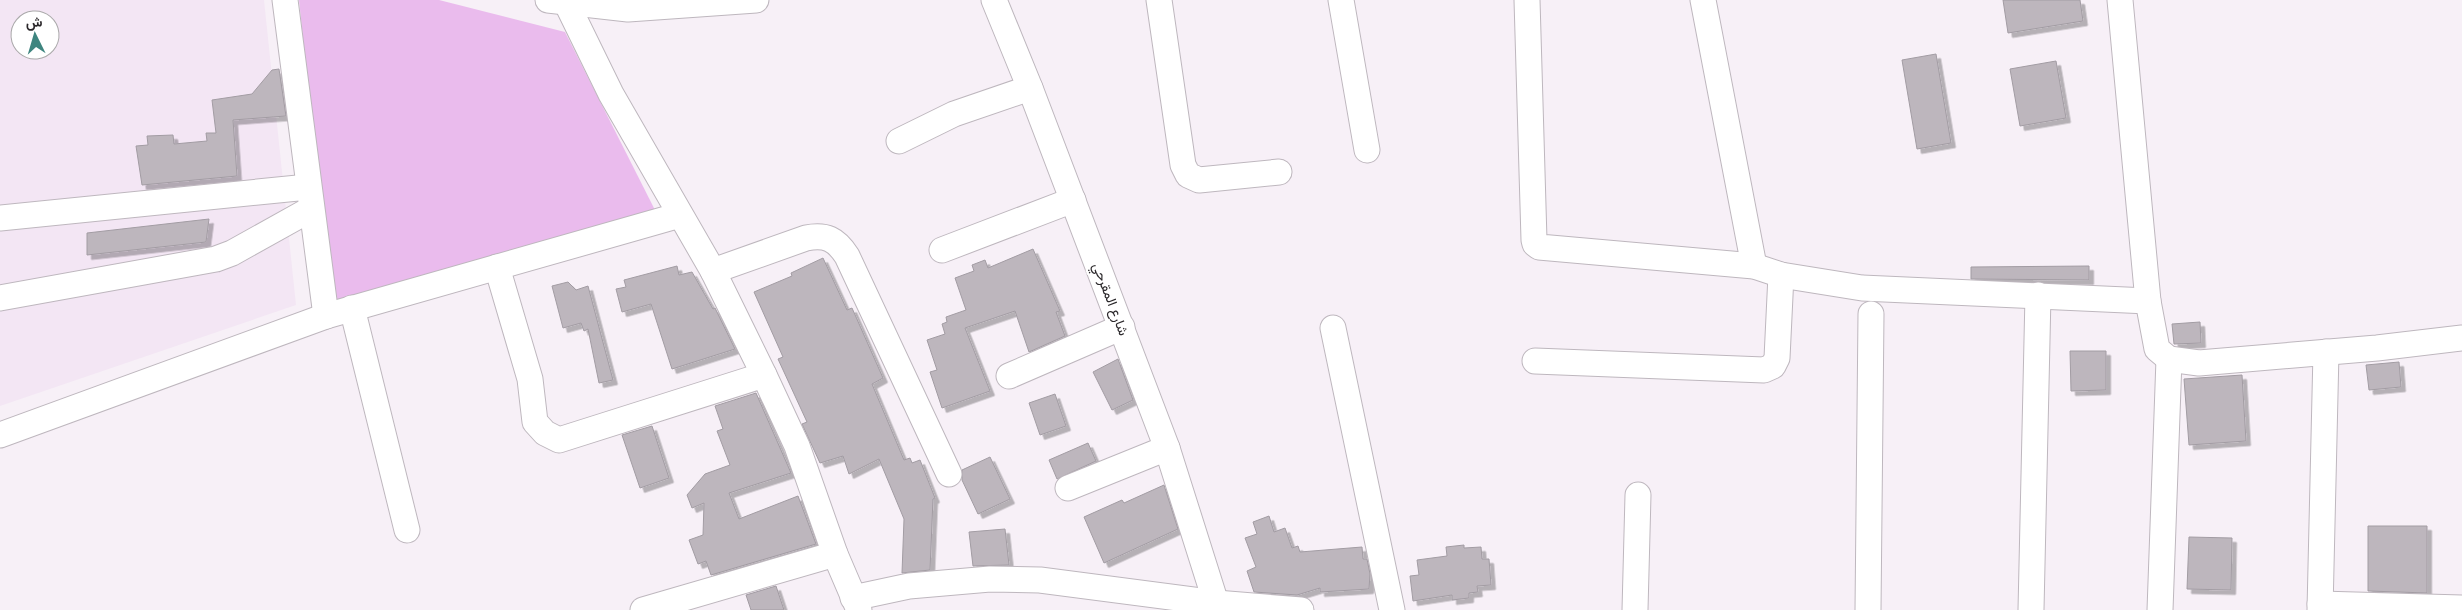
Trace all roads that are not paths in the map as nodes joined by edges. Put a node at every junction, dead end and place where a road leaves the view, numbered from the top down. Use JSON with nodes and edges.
{"nodes":[{"id":1,"x":285,"y":0,"type":"edge"},
{"id":2,"x":756,"y":0,"type":"edge"},
{"id":3,"x":994,"y":0,"type":"edge"},
{"id":4,"x":1160,"y":0,"type":"edge"},
{"id":5,"x":1341,"y":0,"type":"edge"},
{"id":6,"x":1527,"y":0,"type":"edge"},
{"id":7,"x":1703,"y":0,"type":"edge"},
{"id":8,"x":2120,"y":0,"type":"edge"},
{"id":9,"x":557,"y":2,"type":"edge"},
{"id":10,"x":1030,"y":88,"type":"junction"},
{"id":11,"x":899,"y":141,"type":"dead end"},
{"id":12,"x":1367,"y":150,"type":"dead end"},
{"id":13,"x":1279,"y":172,"type":"dead end"},
{"id":14,"x":310,"y":198,"type":"junction"},
{"id":15,"x":1073,"y":200,"type":"junction"},
{"id":16,"x":680,"y":215,"type":"junction"},
{"id":17,"x":0,"y":218,"type":"edge"},
{"id":18,"x":942,"y":250,"type":"dead end"},
{"id":19,"x":1754,"y":266,"type":"junction"},
{"id":20,"x":497,"y":267,"type":"junction"},
{"id":21,"x":713,"y":271,"type":"junction"},
{"id":22,"x":1781,"y":275,"type":"junction"},
{"id":23,"x":2038,"y":295,"type":"junction"},
{"id":24,"x":0,"y":298,"type":"edge"},
{"id":25,"x":2148,"y":300,"type":"junction"},
{"id":26,"x":352,"y":308,"type":"junction"},
{"id":27,"x":1871,"y":314,"type":"dead end"},
{"id":28,"x":326,"y":316,"type":"junction"},
{"id":29,"x":1122,"y":327,"type":"junction"},
{"id":30,"x":1333,"y":328,"type":"dead end"},
{"id":31,"x":2462,"y":338,"type":"edge"},
{"id":32,"x":2326,"y":352,"type":"junction"},
{"id":33,"x":2169,"y":359,"type":"junction"},
{"id":34,"x":1535,"y":361,"type":"dead end"},
{"id":35,"x":764,"y":375,"type":"junction"},
{"id":36,"x":1010,"y":376,"type":"dead end"},
{"id":37,"x":0,"y":435,"type":"edge"},
{"id":38,"x":1167,"y":448,"type":"junction"},
{"id":39,"x":949,"y":474,"type":"dead end"},
{"id":40,"x":1068,"y":488,"type":"dead end"},
{"id":41,"x":1638,"y":496,"type":"dead end"},
{"id":42,"x":407,"y":530,"type":"dead end"},
{"id":43,"x":836,"y":554,"type":"junction"},
{"id":44,"x":1216,"y":602,"type":"junction"},
{"id":45,"x":856,"y":604,"type":"edge"},
{"id":46,"x":2320,"y":607,"type":"edge"},
{"id":47,"x":2462,"y":608,"type":"edge"},
{"id":48,"x":643,"y":610,"type":"edge"},
{"id":49,"x":1301,"y":610,"type":"edge"},
{"id":50,"x":1392,"y":610,"type":"edge"},
{"id":51,"x":1635,"y":610,"type":"edge"},
{"id":52,"x":1868,"y":610,"type":"edge"},
{"id":53,"x":2031,"y":610,"type":"edge"},
{"id":54,"x":2160,"y":610,"type":"edge"}],
"edges":[{"from":1,"to":14,"type":"street"},
{"from":2,"to":9,"type":"street"},
{"from":3,"to":10,"type":"street","name":"شارع المقرحي"},
{"from":4,"to":13,"type":"street"},
{"from":5,"to":12,"type":"street"},
{"from":6,"to":19,"type":"street"},
{"from":7,"to":19,"type":"street"},
{"from":8,"to":25,"type":"street"},
{"from":9,"to":16,"type":"street"},
{"from":10,"to":11,"type":"street"},
{"from":10,"to":15,"type":"street","name":"شارع المقرحي"},
{"from":14,"to":17,"type":"street"},
{"from":14,"to":24,"type":"street"},
{"from":14,"to":28,"type":"street"},
{"from":15,"to":18,"type":"street"},
{"from":15,"to":29,"type":"street","name":"شارع المقرحي"},
{"from":16,"to":20,"type":"street"},
{"from":16,"to":21,"type":"street"},
{"from":19,"to":22,"type":"street"},
{"from":20,"to":26,"type":"street"},
{"from":20,"to":35,"type":"street"},
{"from":21,"to":35,"type":"street"},
{"from":21,"to":39,"type":"street"},
{"from":22,"to":23,"type":"street"},
{"from":22,"to":34,"type":"street"},
{"from":23,"to":25,"type":"street"},
{"from":23,"to":53,"type":"street"},
{"from":25,"to":33,"type":"street"},
{"from":26,"to":28,"type":"street"},
{"from":26,"to":42,"type":"street"},
{"from":27,"to":52,"type":"street"},
{"from":28,"to":37,"type":"street"},
{"from":29,"to":36,"type":"street"},
{"from":29,"to":38,"type":"street","name":"شارع المقرحي"},
{"from":30,"to":50,"type":"street"},
{"from":31,"to":32,"type":"street"},
{"from":32,"to":33,"type":"street"},
{"from":32,"to":46,"type":"street"},
{"from":33,"to":54,"type":"street"},
{"from":35,"to":43,"type":"street"},
{"from":38,"to":40,"type":"street"},
{"from":38,"to":44,"type":"street","name":"شارع المقرحي"},
{"from":41,"to":51,"type":"street"},
{"from":43,"to":45,"type":"street"},
{"from":43,"to":48,"type":"street"},
{"from":44,"to":45,"type":"street"},
{"from":44,"to":49,"type":"street"},
{"from":46,"to":47,"type":"street"}]}
